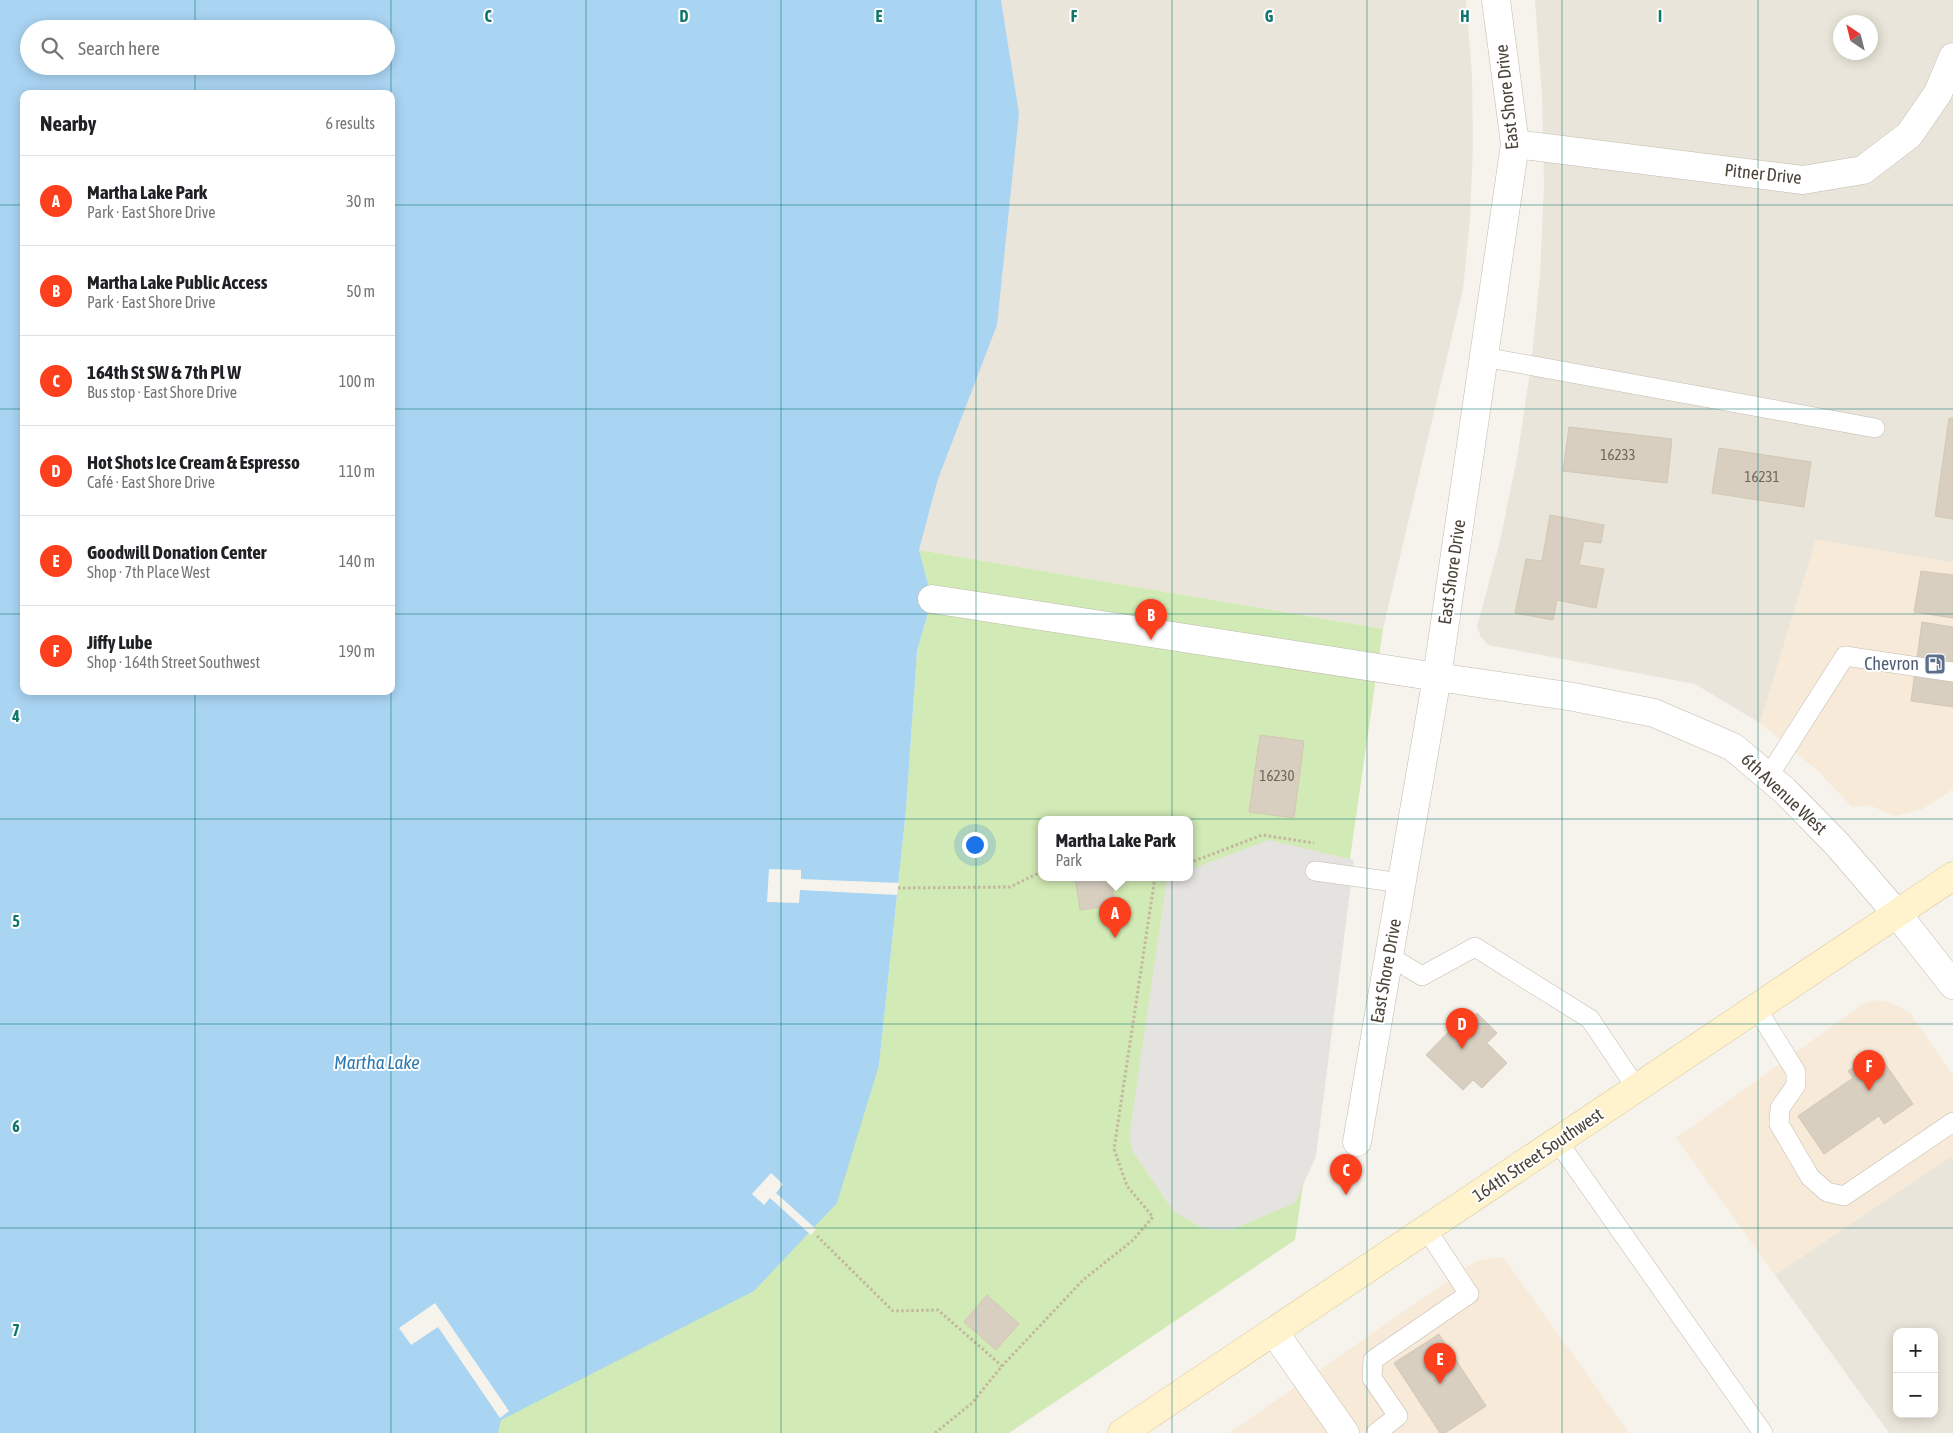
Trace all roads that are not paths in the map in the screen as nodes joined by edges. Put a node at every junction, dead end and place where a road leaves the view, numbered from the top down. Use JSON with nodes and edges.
{"nodes":[{"id":1,"x":1496,"y":0,"type":"edge"},
{"id":2,"x":1953,"y":57,"type":"edge"},
{"id":3,"x":1515,"y":144,"type":"junction"},
{"id":4,"x":1484,"y":357,"type":"junction"},
{"id":5,"x":1875,"y":428,"type":"dead end"},
{"id":6,"x":932,"y":599,"type":"dead end"},
{"id":7,"x":1953,"y":672,"type":"edge"},
{"id":8,"x":1436,"y":677,"type":"junction"},
{"id":9,"x":1768,"y":777,"type":"junction"},
{"id":10,"x":1314,"y":871,"type":"dead end"},
{"id":11,"x":1953,"y":876,"type":"edge"},
{"id":12,"x":1401,"y":883,"type":"junction"},
{"id":13,"x":1898,"y":915,"type":"junction"},
{"id":14,"x":1389,"y":956,"type":"junction"},
{"id":15,"x":1953,"y":985,"type":"edge"},
{"id":16,"x":1757,"y":1009,"type":"junction"},
{"id":17,"x":1637,"y":1089,"type":"junction"},
{"id":18,"x":1953,"y":1122,"type":"edge"},
{"id":19,"x":1357,"y":1142,"type":"dead end"},
{"id":20,"x":1558,"y":1142,"type":"junction"},
{"id":21,"x":1427,"y":1230,"type":"junction"},
{"id":22,"x":1274,"y":1332,"type":"junction"},
{"id":23,"x":1122,"y":1433,"type":"edge"},
{"id":24,"x":1345,"y":1433,"type":"edge"},
{"id":25,"x":1376,"y":1433,"type":"edge"},
{"id":26,"x":1763,"y":1433,"type":"edge"}],
"edges":[{"from":1,"to":3,"type":"street","name":"East Shore Drive"},
{"from":2,"to":3,"type":"street","name":"Pitner Drive"},
{"from":3,"to":4,"type":"street","name":"East Shore Drive"},
{"from":4,"to":5,"type":"lane"},
{"from":4,"to":8,"type":"street","name":"East Shore Drive"},
{"from":6,"to":8,"type":"street","name":"6th Avenue West"},
{"from":7,"to":9,"type":"lane"},
{"from":8,"to":9,"type":"street","name":"6th Avenue West"},
{"from":8,"to":12,"type":"street","name":"East Shore Drive"},
{"from":9,"to":13,"type":"street","name":"6th Avenue West"},
{"from":10,"to":12,"type":"lane"},
{"from":11,"to":13,"type":"main road","name":"164th Street Southwest"},
{"from":12,"to":14,"type":"street","name":"East Shore Drive"},
{"from":13,"to":15,"type":"street","name":"6th Avenue West"},
{"from":13,"to":16,"type":"main road","name":"164th Street Southwest"},
{"from":14,"to":17,"type":"lane"},
{"from":14,"to":19,"type":"street","name":"East Shore Drive"},
{"from":16,"to":17,"type":"main road","name":"164th Street Southwest"},
{"from":16,"to":18,"type":"lane"},
{"from":17,"to":20,"type":"main road","name":"164th Street Southwest"},
{"from":20,"to":21,"type":"main road","name":"164th Street Southwest"},
{"from":20,"to":26,"type":"lane"},
{"from":21,"to":22,"type":"main road","name":"164th Street Southwest"},
{"from":21,"to":25,"type":"lane"},
{"from":22,"to":23,"type":"main road","name":"164th Street Southwest"},
{"from":22,"to":24,"type":"street"}]}
